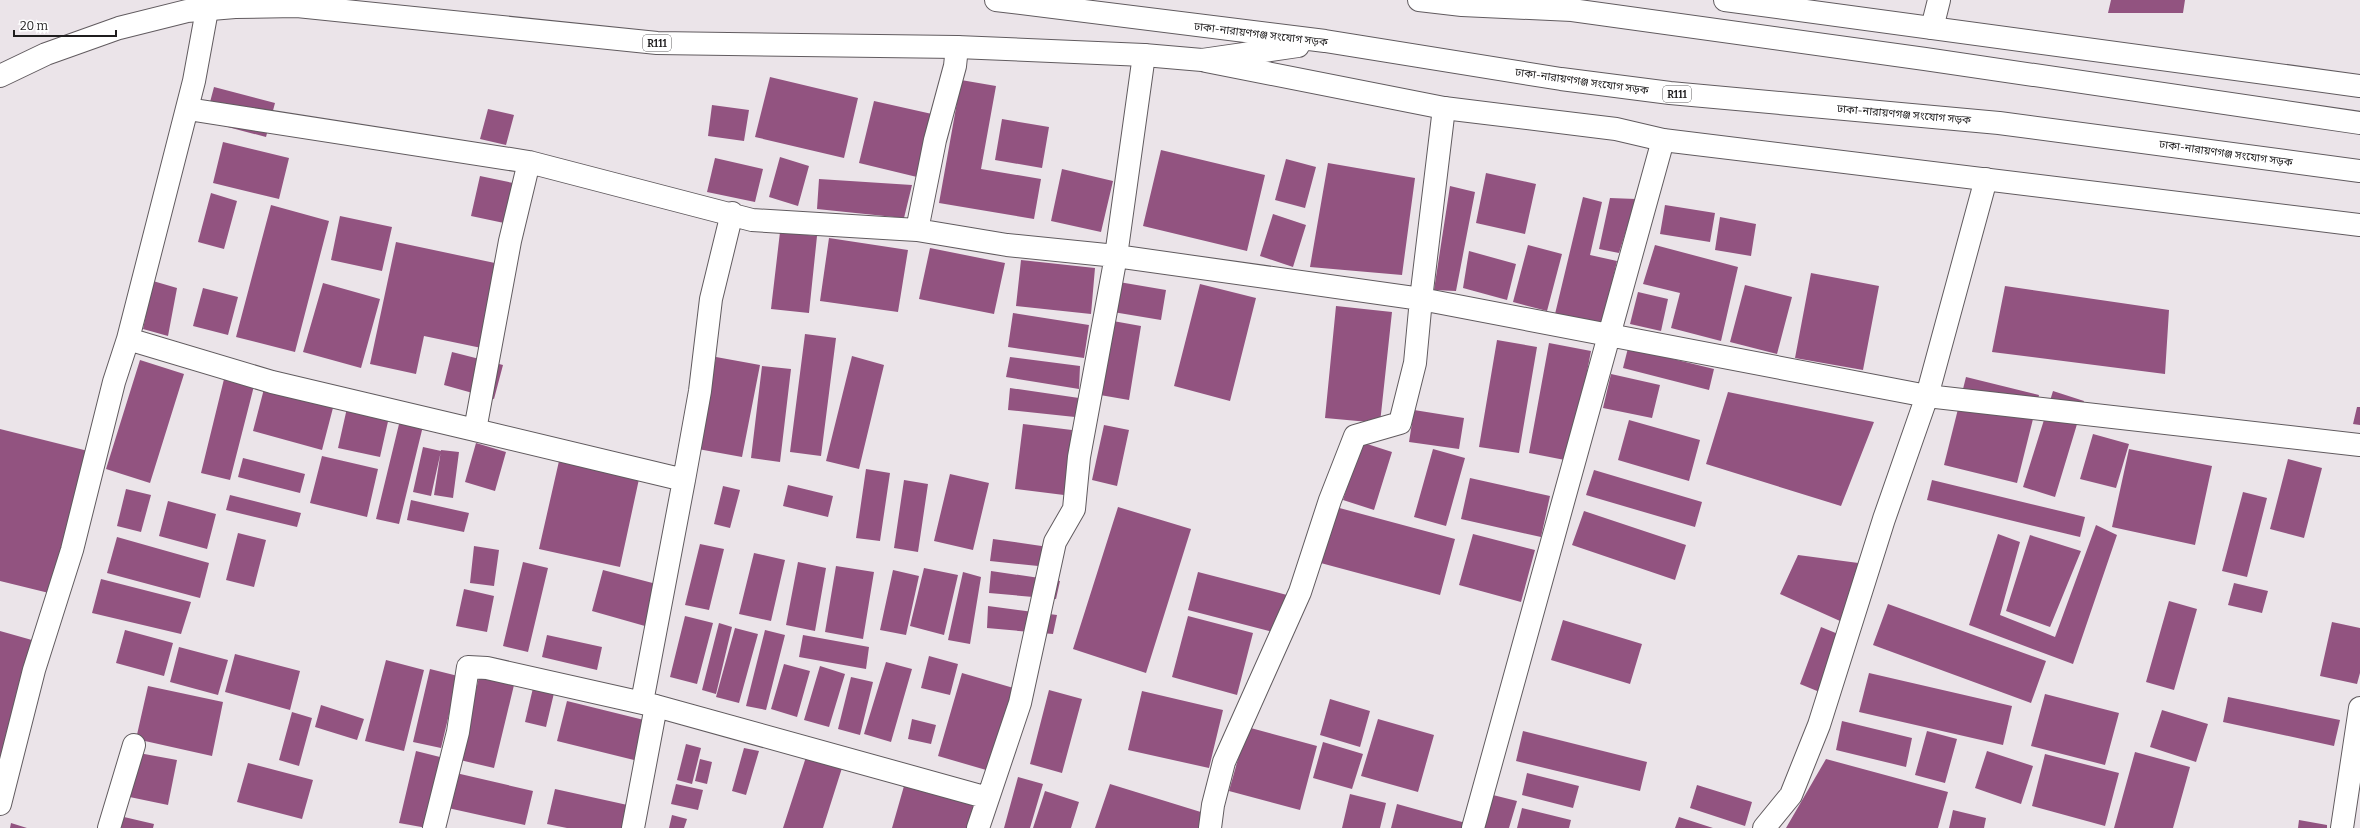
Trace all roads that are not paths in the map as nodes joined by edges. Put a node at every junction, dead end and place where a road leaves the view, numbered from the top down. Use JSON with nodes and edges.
{"nodes":[{"id":1,"x":996,"y":0,"type":"edge"},
{"id":2,"x":1419,"y":0,"type":"edge"},
{"id":3,"x":1725,"y":0,"type":"edge"},
{"id":4,"x":1940,"y":0,"type":"edge"},
{"id":5,"x":206,"y":10,"type":"junction"},
{"id":6,"x":1932,"y":28,"type":"junction"},
{"id":7,"x":1325,"y":41,"type":"junction"},
{"id":8,"x":957,"y":47,"type":"junction"},
{"id":9,"x":1144,"y":55,"type":"junction"},
{"id":10,"x":1202,"y":60,"type":"junction"},
{"id":11,"x":0,"y":76,"type":"edge"},
{"id":12,"x":2360,"y":86,"type":"edge"},
{"id":13,"x":188,"y":108,"type":"junction"},
{"id":14,"x":1444,"y":108,"type":"junction"},
{"id":15,"x":2360,"y":123,"type":"edge"},
{"id":16,"x":1664,"y":140,"type":"junction"},
{"id":17,"x":529,"y":162,"type":"junction"},
{"id":18,"x":2360,"y":171,"type":"edge"},
{"id":19,"x":1986,"y":179,"type":"junction"},
{"id":20,"x":732,"y":213,"type":"junction"},
{"id":21,"x":2360,"y":225,"type":"edge"},
{"id":22,"x":917,"y":230,"type":"junction"},
{"id":23,"x":1116,"y":256,"type":"junction"},
{"id":24,"x":1421,"y":299,"type":"junction"},
{"id":25,"x":1609,"y":335,"type":"junction"},
{"id":26,"x":128,"y":339,"type":"junction"},
{"id":27,"x":1927,"y":396,"type":"junction"},
{"id":28,"x":475,"y":430,"type":"junction"},
{"id":29,"x":2360,"y":445,"type":"edge"},
{"id":30,"x":684,"y":480,"type":"junction"},
{"id":31,"x":649,"y":704,"type":"junction"},
{"id":32,"x":2360,"y":708,"type":"edge"},
{"id":33,"x":134,"y":745,"type":"dead end"},
{"id":34,"x":988,"y":798,"type":"junction"},
{"id":35,"x":0,"y":804,"type":"edge"},
{"id":36,"x":110,"y":828,"type":"edge"},
{"id":37,"x":434,"y":828,"type":"edge"},
{"id":38,"x":633,"y":828,"type":"edge"},
{"id":39,"x":978,"y":828,"type":"edge"},
{"id":40,"x":1210,"y":828,"type":"edge"},
{"id":41,"x":1473,"y":828,"type":"edge"},
{"id":42,"x":1764,"y":828,"type":"edge"},
{"id":43,"x":2342,"y":828,"type":"edge"}],
"edges":[{"from":1,"to":7,"type":"street","name":"ঢাকা-নারায়ণগঞ্জ সংযোগ সড়ক","number":"R111"},
{"from":2,"to":15,"type":"street"},
{"from":3,"to":6,"type":"street"},
{"from":4,"to":6,"type":"street"},
{"from":5,"to":8,"type":"street","number":"R111"},
{"from":5,"to":11,"type":"street","number":"R111"},
{"from":5,"to":13,"type":"street"},
{"from":6,"to":12,"type":"street"},
{"from":7,"to":10,"type":"street","number":"R111"},
{"from":7,"to":18,"type":"street","name":"ঢাকা-নারায়ণগঞ্জ সংযোগ সড়ক","number":"R111"},
{"from":8,"to":9,"type":"street","number":"R111"},
{"from":8,"to":22,"type":"street"},
{"from":9,"to":10,"type":"street","number":"R111"},
{"from":9,"to":23,"type":"street"},
{"from":10,"to":14,"type":"street"},
{"from":13,"to":17,"type":"street"},
{"from":13,"to":26,"type":"street"},
{"from":14,"to":16,"type":"street"},
{"from":14,"to":24,"type":"street"},
{"from":16,"to":19,"type":"street"},
{"from":16,"to":25,"type":"street"},
{"from":17,"to":20,"type":"street"},
{"from":17,"to":28,"type":"street"},
{"from":19,"to":21,"type":"street"},
{"from":19,"to":27,"type":"street"},
{"from":20,"to":22,"type":"street"},
{"from":20,"to":30,"type":"street"},
{"from":22,"to":23,"type":"street"},
{"from":23,"to":24,"type":"street"},
{"from":23,"to":34,"type":"street"},
{"from":24,"to":25,"type":"street"},
{"from":24,"to":40,"type":"street"},
{"from":25,"to":27,"type":"street"},
{"from":25,"to":41,"type":"street"},
{"from":26,"to":28,"type":"street"},
{"from":26,"to":35,"type":"street"},
{"from":27,"to":29,"type":"street"},
{"from":27,"to":42,"type":"street"},
{"from":28,"to":30,"type":"street"},
{"from":30,"to":31,"type":"street"},
{"from":31,"to":34,"type":"street"},
{"from":31,"to":37,"type":"street"},
{"from":31,"to":38,"type":"street"},
{"from":32,"to":43,"type":"street"},
{"from":33,"to":36,"type":"street"},
{"from":34,"to":39,"type":"street"}]}
